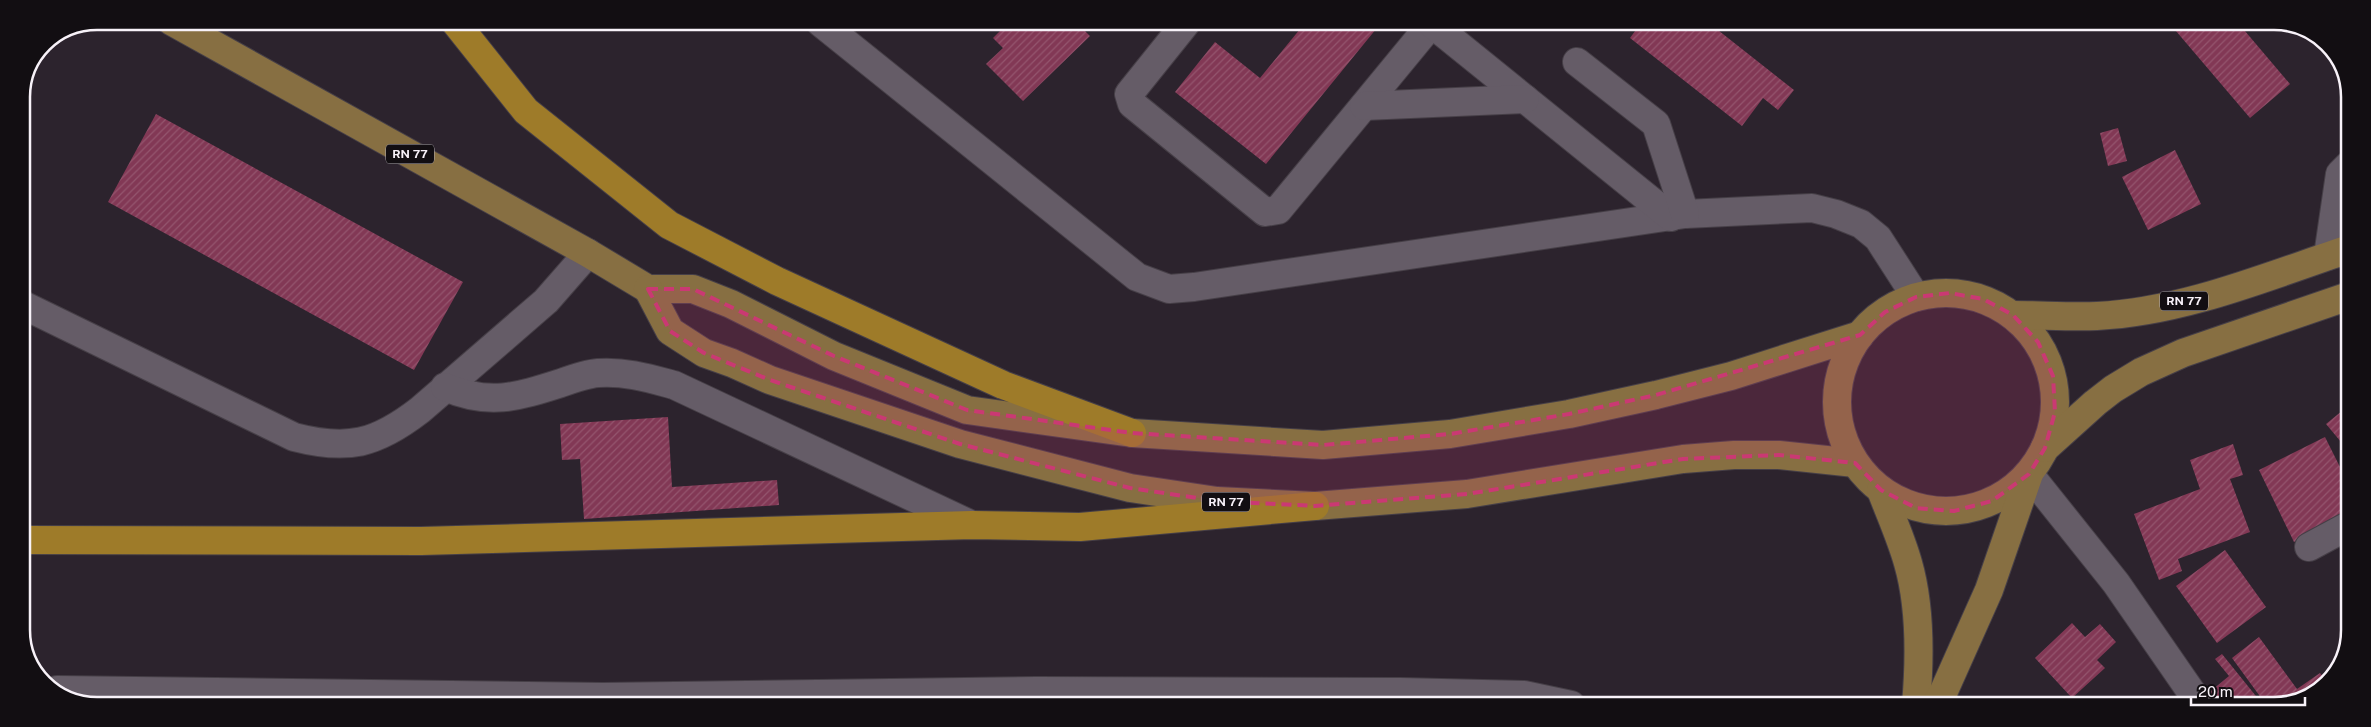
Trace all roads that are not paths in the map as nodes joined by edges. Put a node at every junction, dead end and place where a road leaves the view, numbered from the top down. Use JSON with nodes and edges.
{"nodes":[{"id":1,"x":187,"y":30,"type":"edge"},
{"id":2,"x":461,"y":30,"type":"edge"},
{"id":3,"x":830,"y":30,"type":"edge"},
{"id":4,"x":1180,"y":30,"type":"edge"},
{"id":5,"x":1425,"y":30,"type":"edge"},
{"id":6,"x":1440,"y":30,"type":"edge"},
{"id":7,"x":1577,"y":62,"type":"dead end"},
{"id":8,"x":1526,"y":99,"type":"junction"},
{"id":9,"x":1364,"y":106,"type":"junction"},
{"id":10,"x":2341,"y":173,"type":"edge"},
{"id":11,"x":1678,"y":215,"type":"junction"},
{"id":12,"x":2338,"y":252,"type":"edge"},
{"id":13,"x":588,"y":253,"type":"junction"},
{"id":14,"x":648,"y":289,"type":"junction"},
{"id":15,"x":1916,"y":297,"type":"junction"},
{"id":16,"x":2341,"y":299,"type":"edge"},
{"id":17,"x":30,"y":308,"type":"edge"},
{"id":18,"x":2013,"y":315,"type":"junction"},
{"id":19,"x":1860,"y":335,"type":"junction"},
{"id":20,"x":445,"y":387,"type":"junction"},
{"id":21,"x":1132,"y":433,"type":"junction"},
{"id":22,"x":2045,"y":448,"type":"junction"},
{"id":23,"x":1855,"y":463,"type":"junction"},
{"id":24,"x":2029,"y":474,"type":"junction"},
{"id":25,"x":1881,"y":490,"type":"junction"},
{"id":26,"x":1315,"y":506,"type":"junction"},
{"id":27,"x":972,"y":525,"type":"junction"},
{"id":28,"x":2341,"y":530,"type":"edge"},
{"id":29,"x":30,"y":540,"type":"edge"},
{"id":30,"x":2309,"y":547,"type":"dead end"},
{"id":31,"x":68,"y":690,"type":"edge"},
{"id":32,"x":354,"y":697,"type":"edge"},
{"id":33,"x":603,"y":697,"type":"edge"},
{"id":34,"x":1533,"y":697,"type":"edge"},
{"id":35,"x":1917,"y":697,"type":"edge"},
{"id":36,"x":1940,"y":697,"type":"edge"},
{"id":37,"x":2195,"y":697,"type":"edge"}],
"edges":[{"from":1,"to":13,"type":"main road","number":"RN 77"},
{"from":2,"to":21,"type":"highway"},
{"from":3,"to":11,"type":"street"},
{"from":4,"to":9,"type":"street"},
{"from":5,"to":9,"type":"street"},
{"from":6,"to":8,"type":"street"},
{"from":7,"to":11,"type":"street"},
{"from":8,"to":9,"type":"street"},
{"from":8,"to":11,"type":"street"},
{"from":10,"to":12,"type":"street"},
{"from":11,"to":15,"type":"street"},
{"from":12,"to":18,"type":"main road","number":"RN 77"},
{"from":13,"to":14,"type":"main road","number":"RN 77"},
{"from":13,"to":20,"type":"street"},
{"from":14,"to":21,"type":"main road"},
{"from":14,"to":26,"type":"main road","number":"RN 77"},
{"from":15,"to":18,"type":"main road"},
{"from":15,"to":19,"type":"main road"},
{"from":16,"to":22,"type":"main road"},
{"from":17,"to":20,"type":"street"},
{"from":18,"to":22,"type":"main road"},
{"from":19,"to":21,"type":"main road"},
{"from":19,"to":23,"type":"main road"},
{"from":20,"to":27,"type":"street"},
{"from":22,"to":24,"type":"main road"},
{"from":23,"to":25,"type":"main road"},
{"from":23,"to":26,"type":"main road","number":"RN 77"},
{"from":24,"to":25,"type":"main road"},
{"from":24,"to":36,"type":"main road"},
{"from":24,"to":37,"type":"street"},
{"from":25,"to":35,"type":"main road"},
{"from":26,"to":27,"type":"highway"},
{"from":27,"to":29,"type":"highway"},
{"from":28,"to":30,"type":"street"},
{"from":31,"to":32,"type":"street"},
{"from":33,"to":34,"type":"street"}]}
